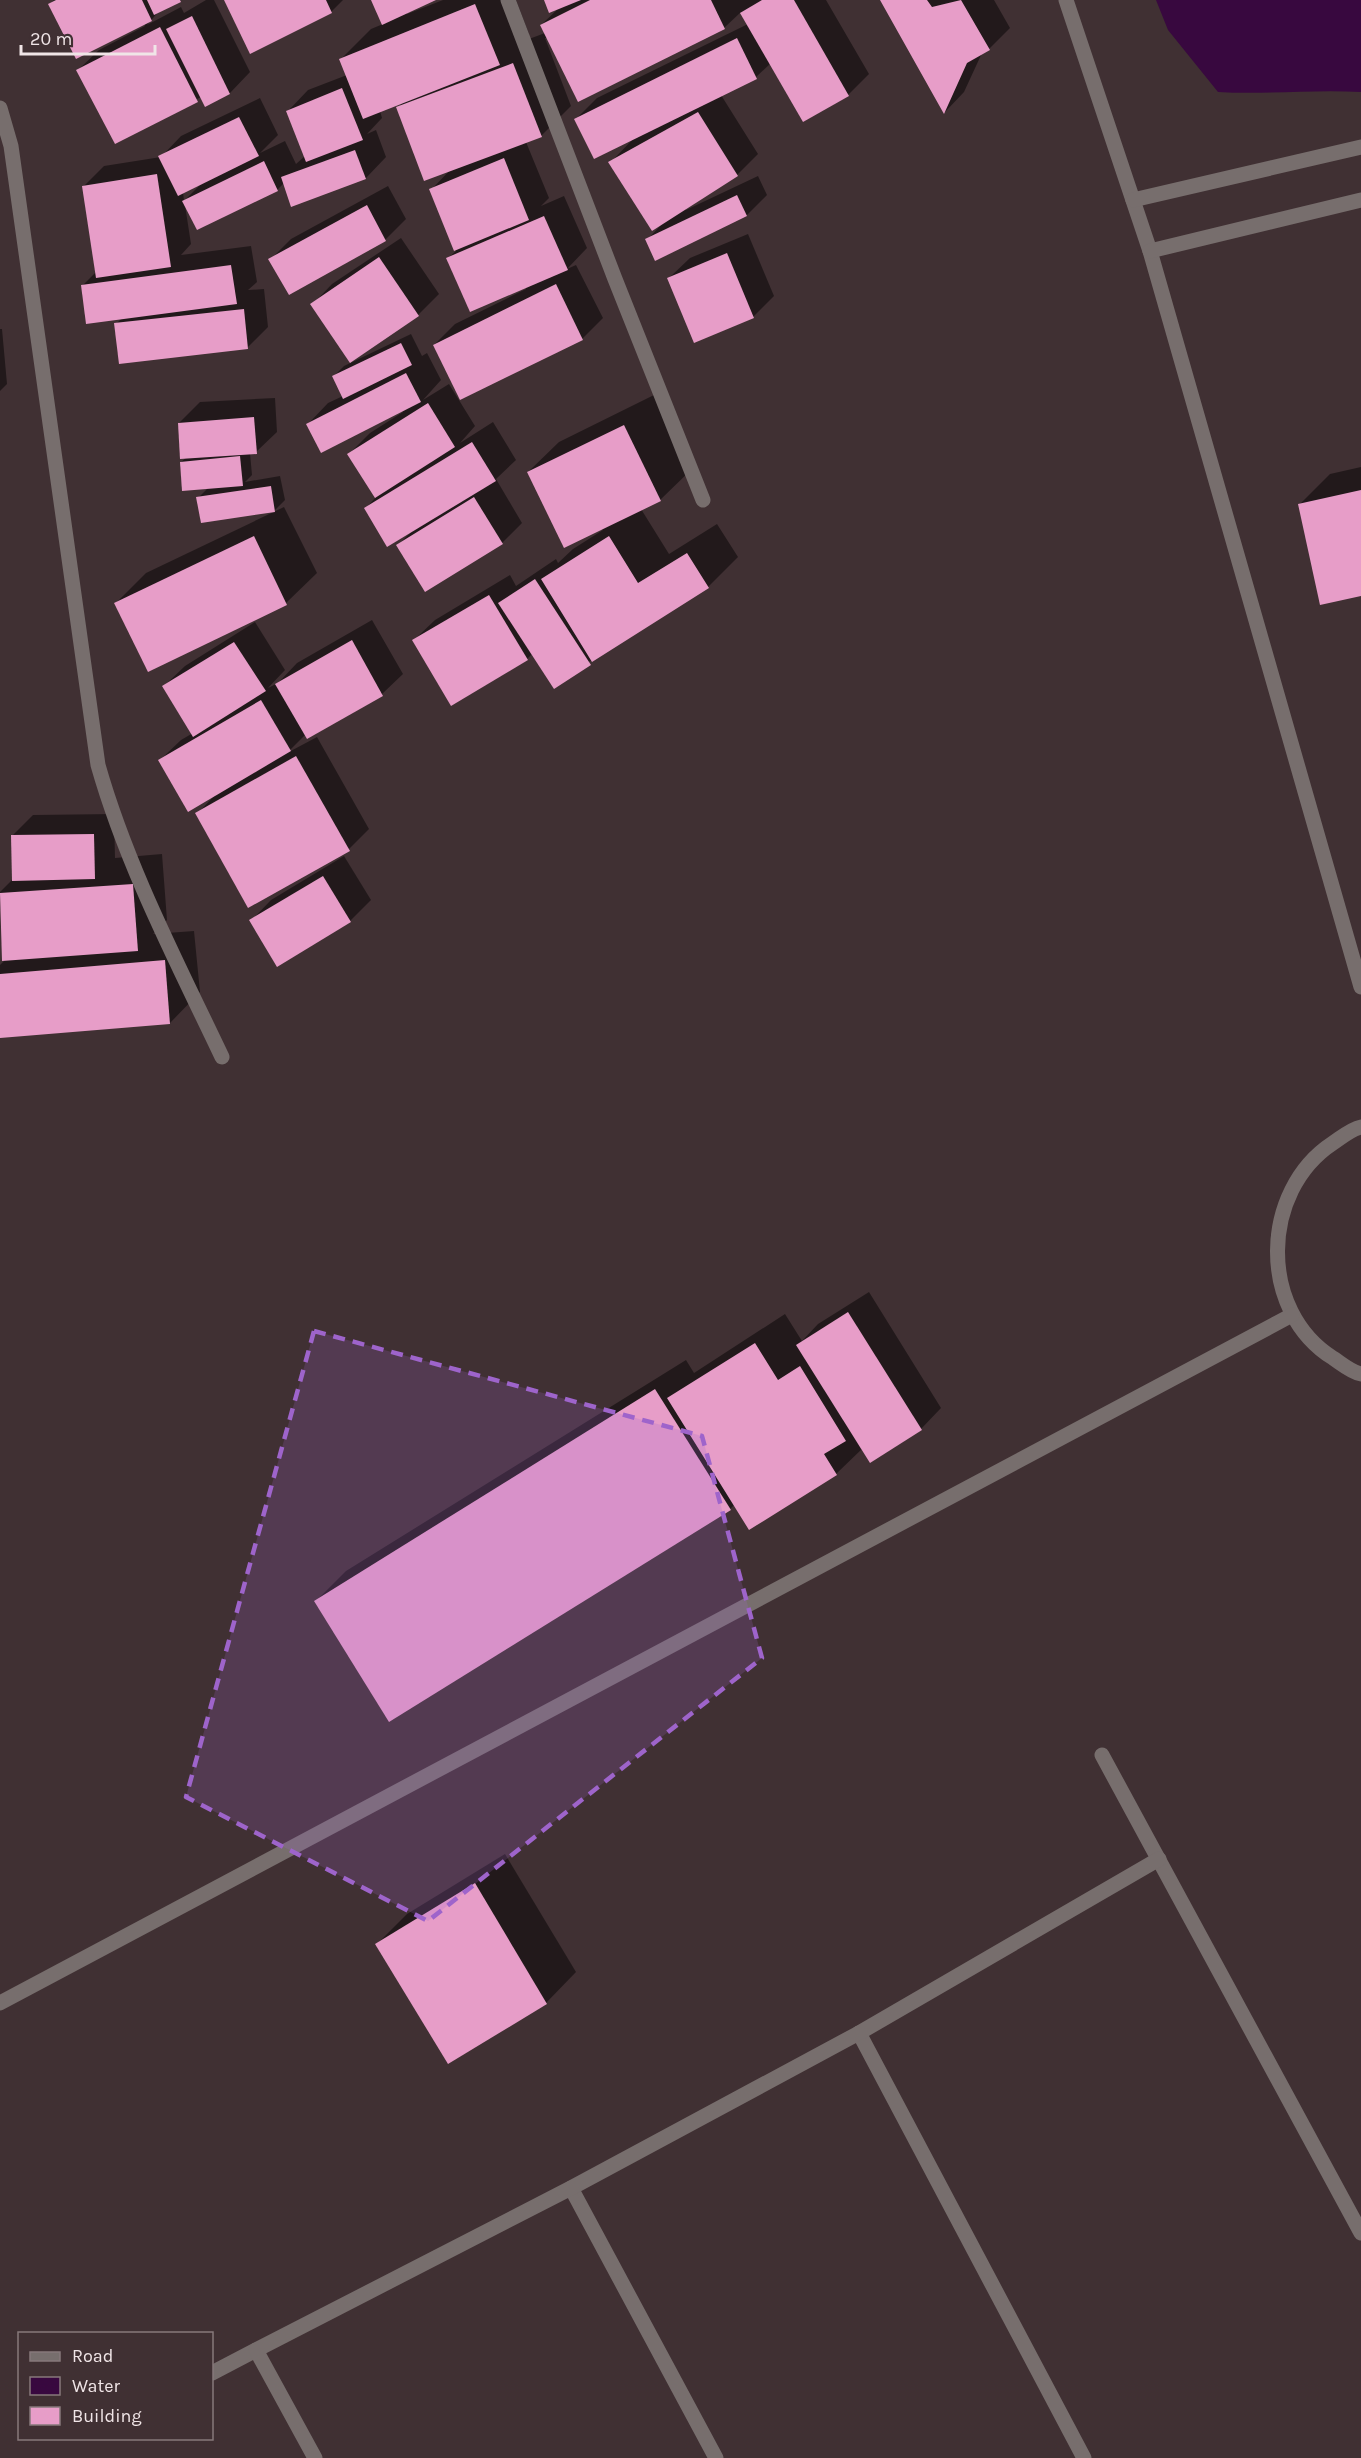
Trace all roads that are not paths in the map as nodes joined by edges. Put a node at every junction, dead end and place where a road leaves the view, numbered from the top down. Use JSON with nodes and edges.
{"nodes":[{"id":1,"x":508,"y":0,"type":"edge"},
{"id":2,"x":1066,"y":0,"type":"edge"},
{"id":3,"x":0,"y":108,"type":"edge"},
{"id":4,"x":1361,"y":147,"type":"edge"},
{"id":5,"x":1133,"y":200,"type":"junction"},
{"id":6,"x":1361,"y":200,"type":"edge"},
{"id":7,"x":1150,"y":251,"type":"junction"},
{"id":8,"x":703,"y":500,"type":"dead end"},
{"id":9,"x":1361,"y":987,"type":"edge"},
{"id":10,"x":222,"y":1057,"type":"dead end"},
{"id":11,"x":1361,"y":1127,"type":"edge"},
{"id":12,"x":1292,"y":1315,"type":"junction"},
{"id":13,"x":1361,"y":1374,"type":"edge"},
{"id":14,"x":1102,"y":1755,"type":"dead end"},
{"id":15,"x":1159,"y":1859,"type":"junction"},
{"id":16,"x":0,"y":2003,"type":"edge"},
{"id":17,"x":859,"y":2033,"type":"junction"},
{"id":18,"x":571,"y":2188,"type":"junction"},
{"id":19,"x":1361,"y":2233,"type":"edge"},
{"id":20,"x":256,"y":2350,"type":"junction"},
{"id":21,"x":213,"y":2372,"type":"edge"},
{"id":22,"x":315,"y":2458,"type":"edge"},
{"id":23,"x":716,"y":2458,"type":"edge"},
{"id":24,"x":1084,"y":2458,"type":"edge"}],
"edges":[{"from":1,"to":8,"type":"street"},
{"from":2,"to":5,"type":"street"},
{"from":3,"to":10,"type":"street"},
{"from":4,"to":5,"type":"street"},
{"from":5,"to":7,"type":"street"},
{"from":6,"to":7,"type":"street"},
{"from":7,"to":9,"type":"street"},
{"from":11,"to":12,"type":"street"},
{"from":12,"to":13,"type":"street"},
{"from":12,"to":16,"type":"street"},
{"from":14,"to":15,"type":"street"},
{"from":15,"to":17,"type":"street"},
{"from":15,"to":19,"type":"street"},
{"from":17,"to":18,"type":"street"},
{"from":17,"to":24,"type":"street"},
{"from":18,"to":20,"type":"street"},
{"from":18,"to":23,"type":"street"},
{"from":20,"to":21,"type":"street"},
{"from":20,"to":22,"type":"street"}]}
